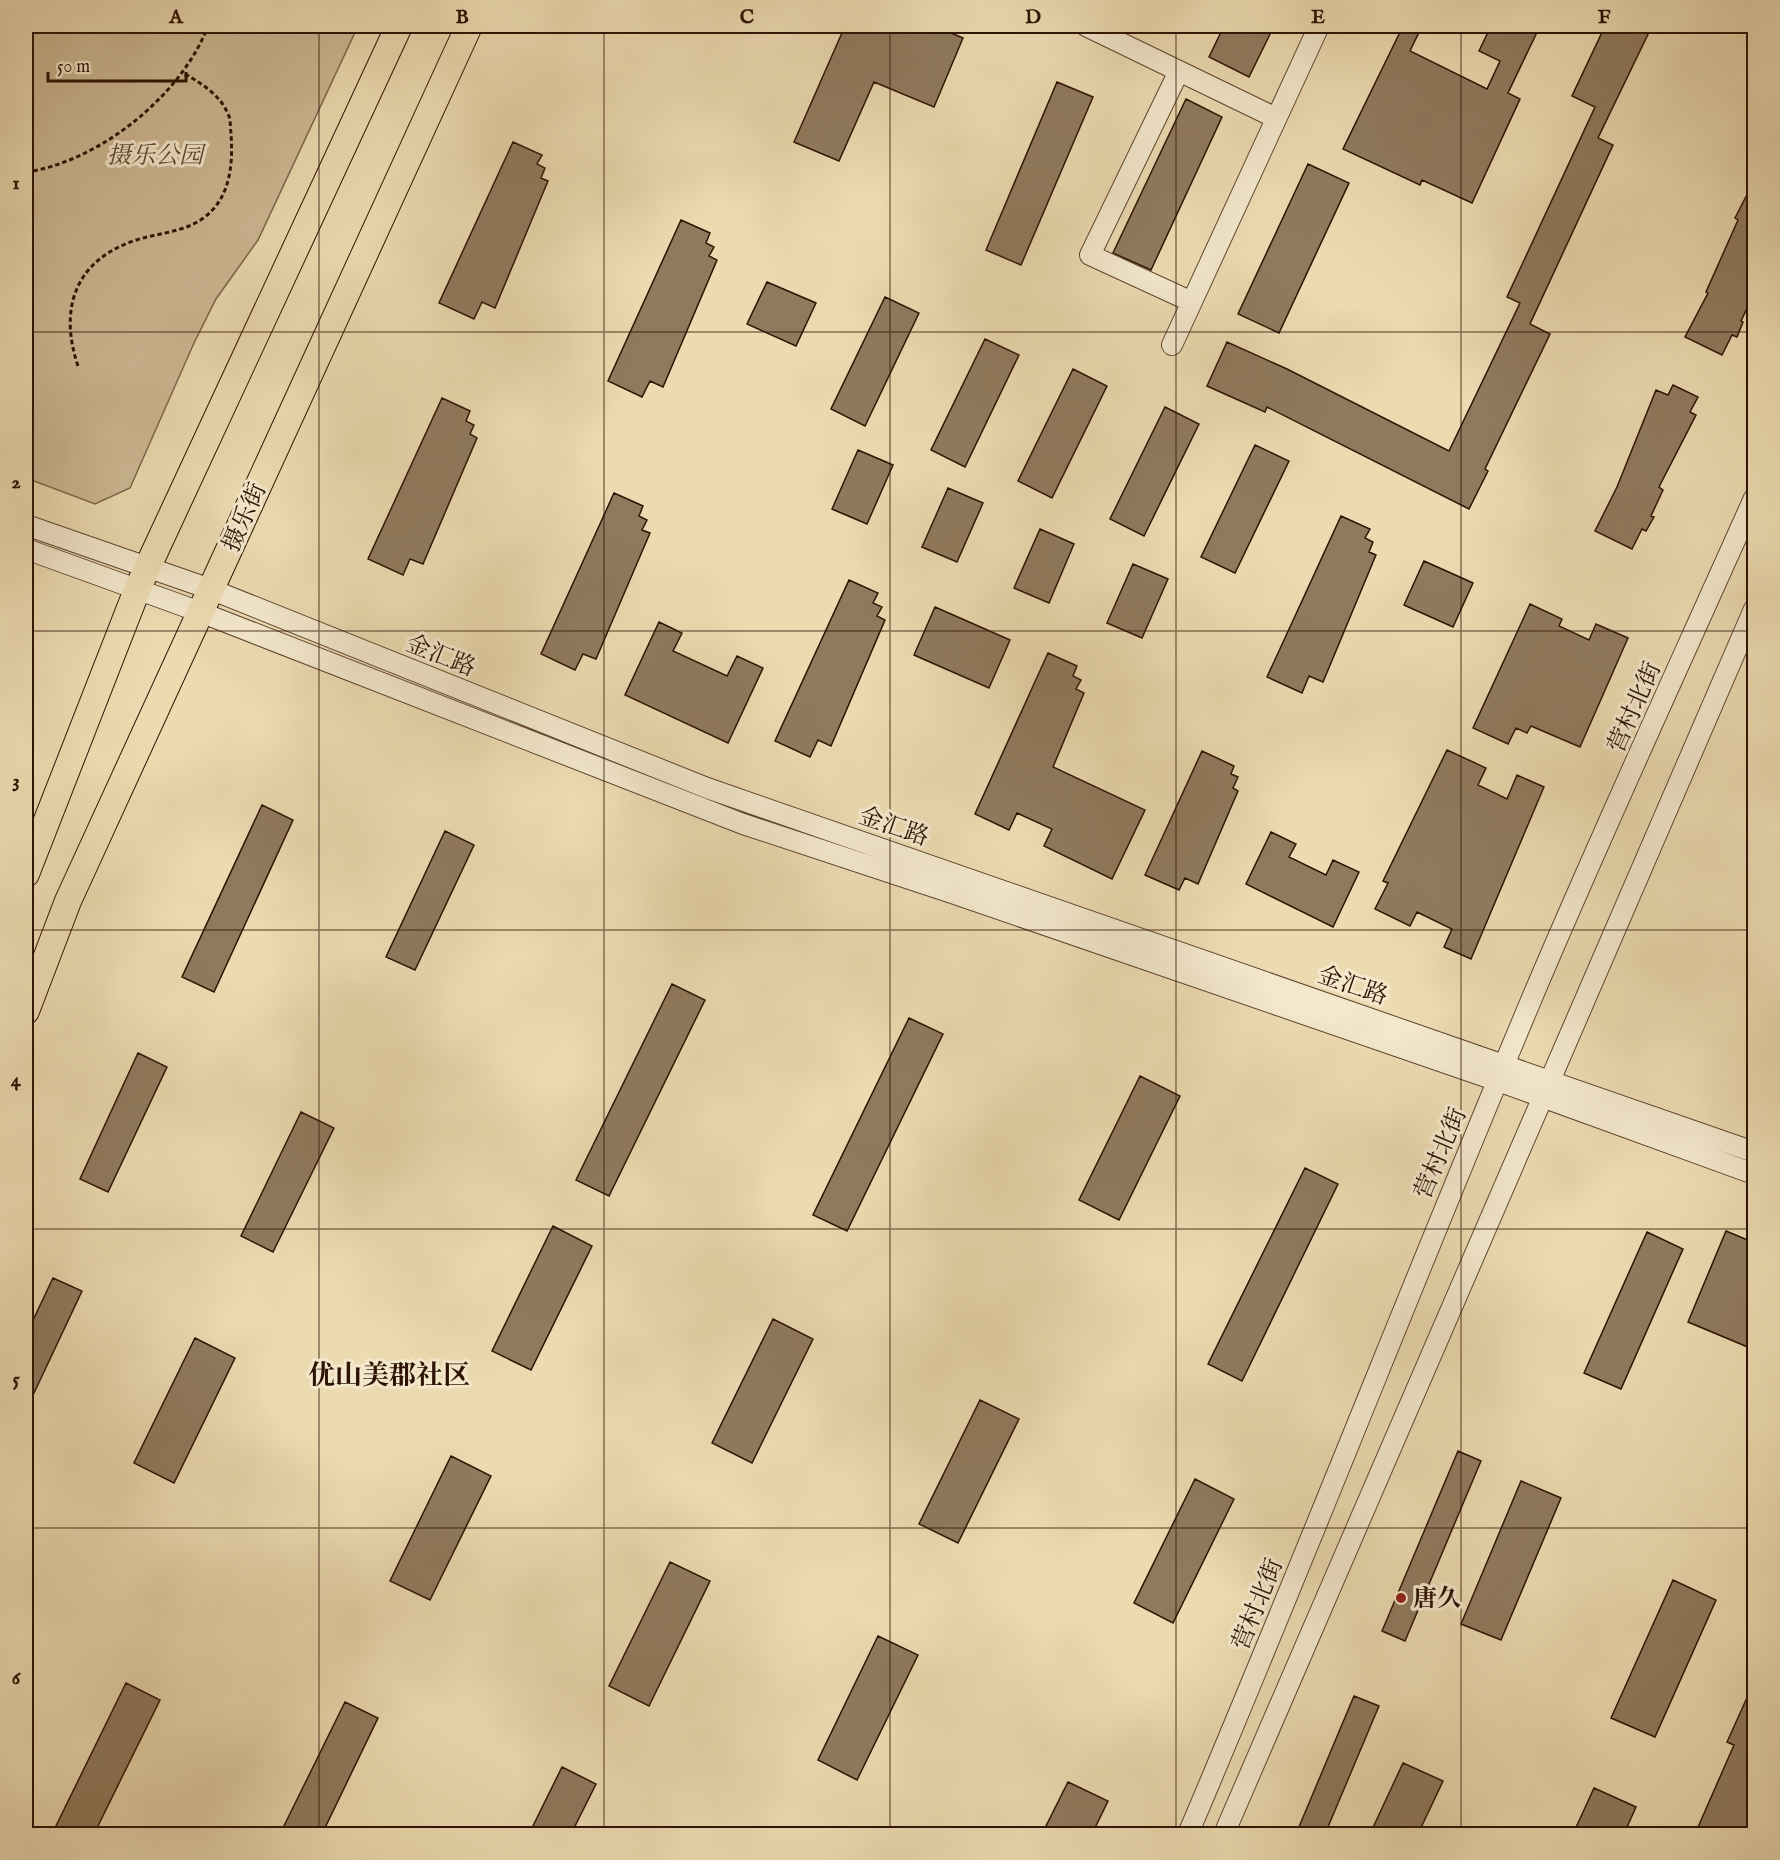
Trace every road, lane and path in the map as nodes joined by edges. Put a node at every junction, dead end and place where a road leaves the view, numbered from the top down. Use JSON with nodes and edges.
{"nodes":[{"id":1,"x":208,"y":26,"type":"edge"},
{"id":2,"x":399,"y":26,"type":"edge"},
{"id":3,"x":469,"y":26,"type":"edge"},
{"id":4,"x":1086,"y":26,"type":"edge"},
{"id":5,"x":1319,"y":26,"type":"edge"},
{"id":6,"x":1179,"y":71,"type":"junction"},
{"id":7,"x":182,"y":72,"type":"junction"},
{"id":8,"x":1276,"y":118,"type":"junction"},
{"id":9,"x":26,"y":172,"type":"edge"},
{"id":10,"x":1192,"y":302,"type":"junction"},
{"id":11,"x":1172,"y":345,"type":"dead end"},
{"id":12,"x":78,"y":366,"type":"dead end"},
{"id":13,"x":1755,"y":498,"type":"edge"},
{"id":14,"x":26,"y":525,"type":"edge"},
{"id":15,"x":26,"y":549,"type":"edge"},
{"id":16,"x":143,"y":579,"type":"junction"},
{"id":17,"x":205,"y":600,"type":"junction"},
{"id":18,"x":1755,"y":609,"type":"edge"},
{"id":19,"x":26,"y":874,"type":"edge"},
{"id":20,"x":26,"y":1011,"type":"edge"},
{"id":21,"x":1501,"y":1072,"type":"junction"},
{"id":22,"x":1547,"y":1089,"type":"junction"},
{"id":23,"x":1755,"y":1152,"type":"edge"},
{"id":24,"x":1755,"y":1174,"type":"edge"},
{"id":25,"x":1188,"y":1834,"type":"edge"},
{"id":26,"x":1224,"y":1834,"type":"edge"}],
"edges":[{"from":1,"to":7,"type":"path"},
{"from":2,"to":16,"type":"main road"},
{"from":3,"to":17,"type":"main road","name":"摄乐街"},
{"from":4,"to":6,"type":"street"},
{"from":5,"to":8,"type":"street"},
{"from":6,"to":8,"type":"street"},
{"from":6,"to":10,"type":"street"},
{"from":7,"to":9,"type":"path"},
{"from":7,"to":12,"type":"path"},
{"from":8,"to":10,"type":"street"},
{"from":10,"to":11,"type":"street"},
{"from":13,"to":21,"type":"street","name":"营村北街"},
{"from":14,"to":16,"type":"street","name":"金汇路"},
{"from":15,"to":16,"type":"street","name":"金汇路"},
{"from":16,"to":17,"type":"street","name":"金汇路"},
{"from":16,"to":19,"type":"main road"},
{"from":17,"to":20,"type":"main road","name":"摄乐街"},
{"from":17,"to":21,"type":"street","name":"金汇路"},
{"from":18,"to":22,"type":"street"},
{"from":21,"to":22,"type":"street","name":"金汇路"},
{"from":21,"to":25,"type":"street","name":"营村北街"},
{"from":22,"to":23,"type":"street","name":"金汇路"},
{"from":22,"to":24,"type":"street","name":"金汇路"},
{"from":22,"to":26,"type":"street"}]}
